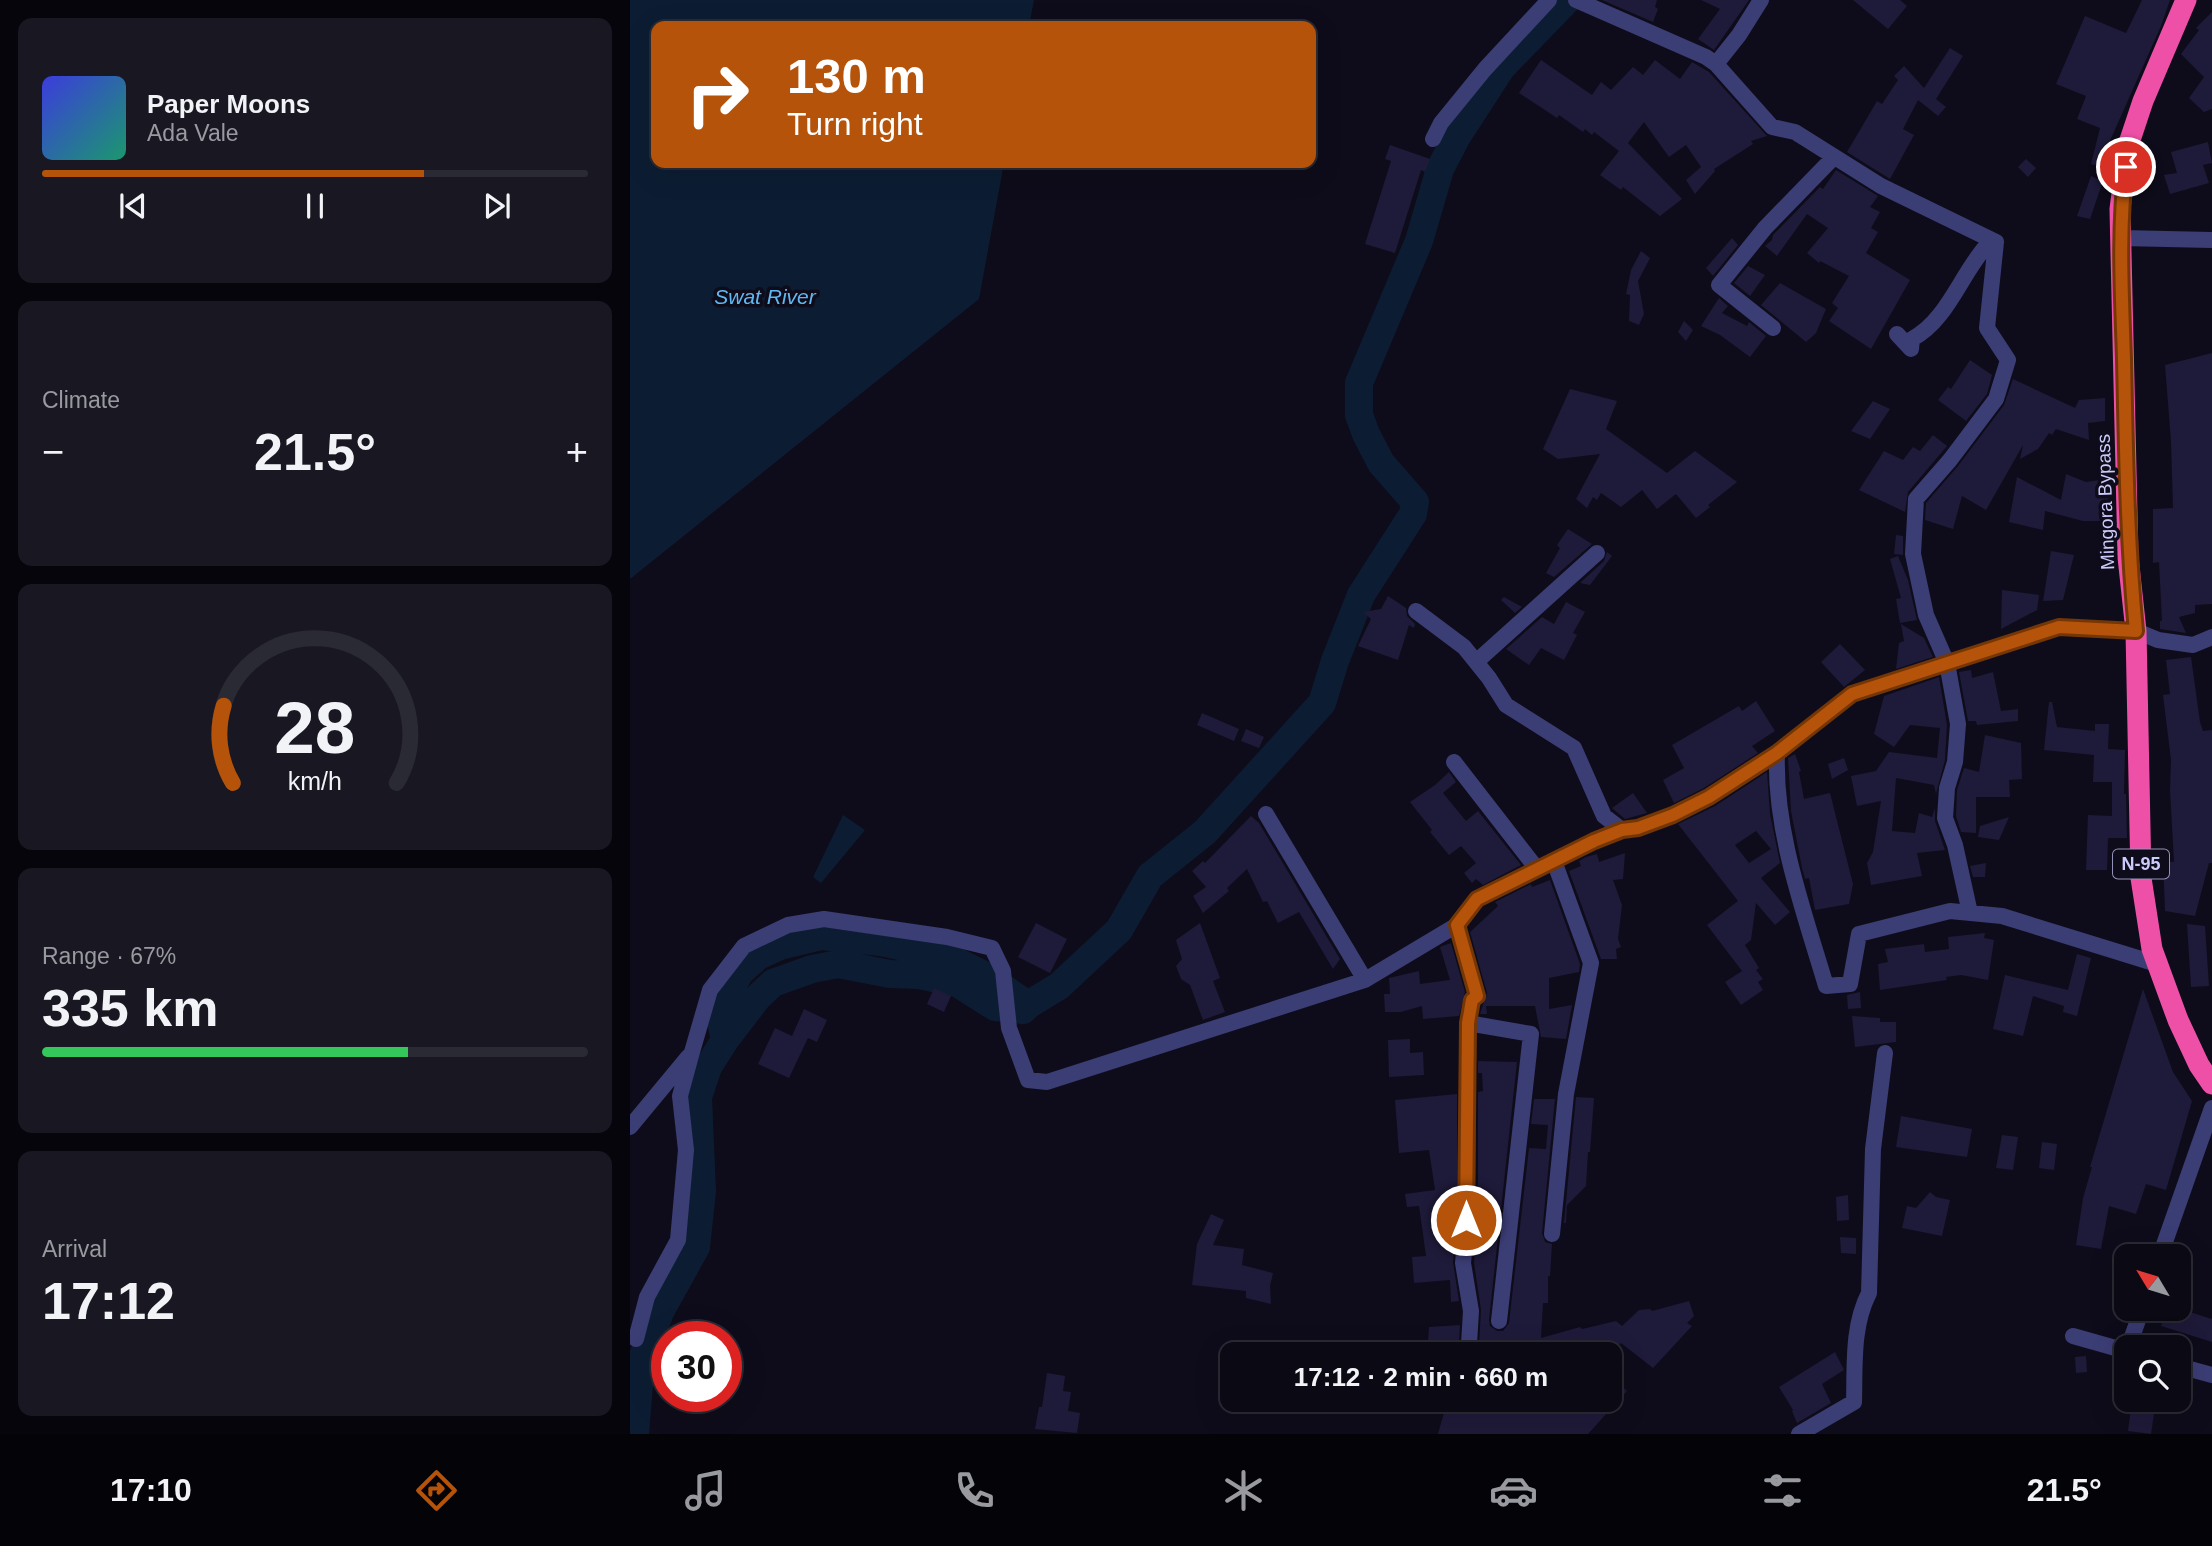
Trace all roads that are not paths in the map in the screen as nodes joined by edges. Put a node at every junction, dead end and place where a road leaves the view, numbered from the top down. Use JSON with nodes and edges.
{"nodes":[{"id":1,"x":1549,"y":0,"type":"edge"},
{"id":2,"x":1761,"y":0,"type":"edge"},
{"id":3,"x":2186,"y":0,"type":"edge"},
{"id":4,"x":1578,"y":1,"type":"edge"},
{"id":5,"x":1716,"y":64,"type":"junction"},
{"id":6,"x":1433,"y":139,"type":"dead end"},
{"id":7,"x":1833,"y":158,"type":"junction"},
{"id":8,"x":2121,"y":237,"type":"junction"},
{"id":9,"x":2212,"y":240,"type":"edge"},
{"id":10,"x":1988,"y":244,"type":"dead end"},
{"id":11,"x":1773,"y":328,"type":"dead end"},
{"id":12,"x":1897,"y":334,"type":"dead end"},
{"id":13,"x":1597,"y":553,"type":"dead end"},
{"id":14,"x":1416,"y":611,"type":"dead end"},
{"id":15,"x":2136,"y":631,"type":"junction"},
{"id":16,"x":2212,"y":637,"type":"edge"},
{"id":17,"x":1476,"y":662,"type":"junction"},
{"id":18,"x":1947,"y":663,"type":"junction"},
{"id":19,"x":1777,"y":753,"type":"junction"},
{"id":20,"x":1454,"y":761,"type":"dead end"},
{"id":21,"x":1266,"y":814,"type":"dead end"},
{"id":22,"x":1622,"y":830,"type":"junction"},
{"id":23,"x":1554,"y":861,"type":"junction"},
{"id":24,"x":1537,"y":869,"type":"junction"},
{"id":25,"x":1970,"y":913,"type":"junction"},
{"id":26,"x":1457,"y":925,"type":"junction"},
{"id":27,"x":2157,"y":964,"type":"junction"},
{"id":28,"x":1364,"y":980,"type":"junction"},
{"id":29,"x":1468,"y":1023,"type":"junction"},
{"id":30,"x":692,"y":1052,"type":"junction"},
{"id":31,"x":1885,"y":1053,"type":"dead end"},
{"id":32,"x":2212,"y":1084,"type":"edge"},
{"id":33,"x":2212,"y":1108,"type":"edge"},
{"id":34,"x":630,"y":1127,"type":"edge"},
{"id":35,"x":1552,"y":1234,"type":"dead end"},
{"id":36,"x":2164,"y":1244,"type":"edge"},
{"id":37,"x":1499,"y":1321,"type":"dead end"},
{"id":38,"x":2073,"y":1336,"type":"dead end"},
{"id":39,"x":636,"y":1339,"type":"dead end"},
{"id":40,"x":1469,"y":1342,"type":"edge"},
{"id":41,"x":2114,"y":1346,"type":"edge"},
{"id":42,"x":2191,"y":1369,"type":"edge"},
{"id":43,"x":2212,"y":1375,"type":"edge"},
{"id":44,"x":1799,"y":1434,"type":"edge"}],
"edges":[{"from":1,"to":6,"type":"street"},
{"from":2,"to":5,"type":"street"},
{"from":3,"to":8,"type":"highway","name":"Mingora Bypass","number":"N-95"},
{"from":4,"to":5,"type":"street"},
{"from":5,"to":7,"type":"street"},
{"from":7,"to":11,"type":"street"},
{"from":7,"to":18,"type":"street"},
{"from":8,"to":9,"type":"street"},
{"from":8,"to":15,"type":"highway","name":"Mingora Bypass","number":"N-95"},
{"from":10,"to":12,"type":"street"},
{"from":13,"to":17,"type":"street"},
{"from":14,"to":17,"type":"street"},
{"from":15,"to":16,"type":"street"},
{"from":15,"to":18,"type":"street"},
{"from":15,"to":27,"type":"highway","name":"Mingora Bypass","number":"N-95"},
{"from":17,"to":22,"type":"street"},
{"from":18,"to":19,"type":"street"},
{"from":18,"to":25,"type":"street"},
{"from":19,"to":22,"type":"street"},
{"from":19,"to":25,"type":"street"},
{"from":20,"to":24,"type":"street"},
{"from":21,"to":28,"type":"street"},
{"from":22,"to":23,"type":"street"},
{"from":23,"to":24,"type":"street"},
{"from":23,"to":35,"type":"street"},
{"from":24,"to":26,"type":"street"},
{"from":25,"to":27,"type":"street"},
{"from":26,"to":28,"type":"street"},
{"from":26,"to":29,"type":"street"},
{"from":27,"to":32,"type":"highway","name":"Mingora Bypass","number":"N-95"},
{"from":28,"to":30,"type":"street"},
{"from":29,"to":37,"type":"street"},
{"from":29,"to":40,"type":"street"},
{"from":30,"to":34,"type":"street"},
{"from":30,"to":39,"type":"street"},
{"from":31,"to":44,"type":"street"},
{"from":33,"to":36,"type":"street"},
{"from":38,"to":41,"type":"street"},
{"from":42,"to":43,"type":"street"}]}
